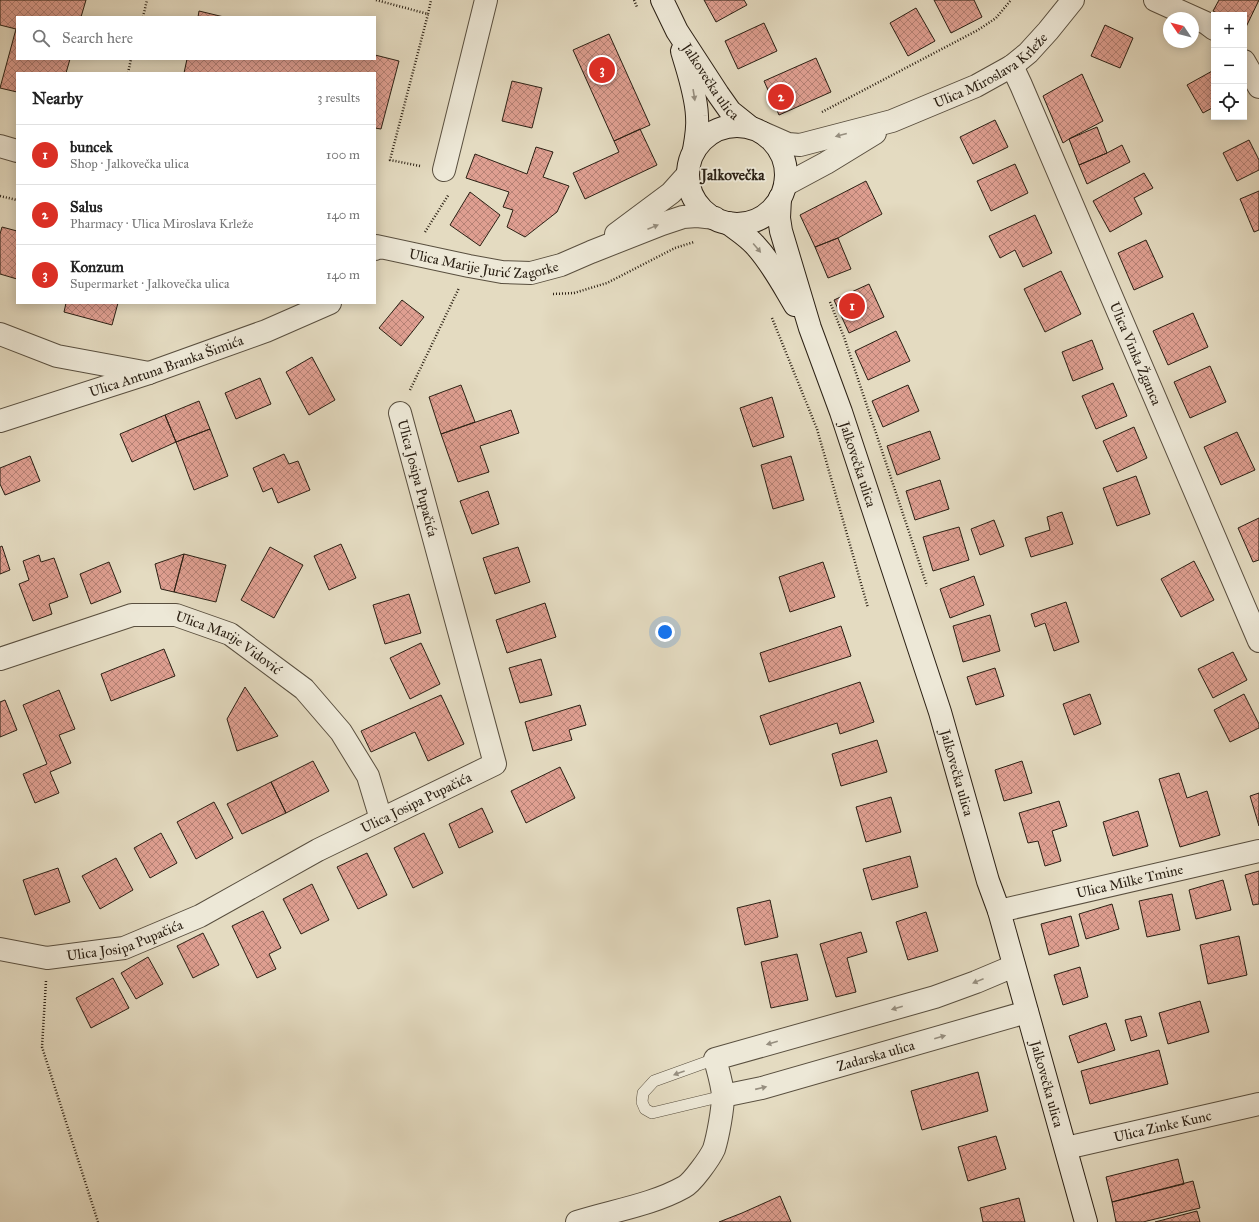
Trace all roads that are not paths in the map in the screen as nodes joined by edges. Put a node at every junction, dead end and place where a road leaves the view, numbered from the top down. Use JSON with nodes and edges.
{"nodes":[{"id":1,"x":486,"y":0,"type":"edge"},
{"id":2,"x":662,"y":0,"type":"edge"},
{"id":3,"x":1072,"y":0,"type":"edge"},
{"id":4,"x":1155,"y":0,"type":"edge"},
{"id":5,"x":1211,"y":27,"type":"edge"},
{"id":6,"x":676,"y":31,"type":"junction"},
{"id":7,"x":1012,"y":66,"type":"junction"},
{"id":8,"x":1247,"y":66,"type":"edge"},
{"id":9,"x":1259,"y":87,"type":"edge"},
{"id":10,"x":892,"y":121,"type":"junction"},
{"id":11,"x":756,"y":130,"type":"junction"},
{"id":12,"x":0,"y":146,"type":"edge"},
{"id":13,"x":694,"y":150,"type":"junction"},
{"id":14,"x":16,"y":151,"type":"edge"},
{"id":15,"x":444,"y":170,"type":"road end"},
{"id":16,"x":688,"y":174,"type":"junction"},
{"id":17,"x":782,"y":191,"type":"junction"},
{"id":18,"x":721,"y":221,"type":"junction"},
{"id":19,"x":376,"y":247,"type":"edge"},
{"id":20,"x":591,"y":252,"type":"junction"},
{"id":21,"x":328,"y":304,"type":"edge"},
{"id":22,"x":810,"y":328,"type":"junction"},
{"id":23,"x":0,"y":334,"type":"edge"},
{"id":24,"x":149,"y":373,"type":"junction"},
{"id":25,"x":400,"y":413,"type":"road end"},
{"id":26,"x":0,"y":421,"type":"edge"},
{"id":27,"x":1259,"y":641,"type":"edge"},
{"id":28,"x":0,"y":659,"type":"edge"},
{"id":29,"x":381,"y":819,"type":"junction"},
{"id":30,"x":1259,"y":851,"type":"edge"},
{"id":31,"x":999,"y":911,"type":"junction"},
{"id":32,"x":0,"y":948,"type":"edge"},
{"id":33,"x":1014,"y":966,"type":"junction"},
{"id":34,"x":1028,"y":1012,"type":"junction"},
{"id":35,"x":715,"y":1059,"type":"junction"},
{"id":36,"x":723,"y":1096,"type":"junction"},
{"id":37,"x":1259,"y":1104,"type":"edge"},
{"id":38,"x":1066,"y":1148,"type":"junction"},
{"id":39,"x":636,"y":1214,"type":"edge"},
{"id":40,"x":577,"y":1222,"type":"edge"},
{"id":41,"x":1086,"y":1222,"type":"edge"}],
"edges":[{"from":1,"to":15,"type":"street"},
{"from":2,"to":6,"type":"street","name":"Jalkovečka ulica"},
{"from":3,"to":7,"type":"street","name":"Ulica Miroslava Krleže"},
{"from":4,"to":5,"type":"street"},
{"from":6,"to":11,"type":"street","name":"Jalkovečka ulica"},
{"from":6,"to":13,"type":"street","name":"Jalkovečka ulica","one_way":true},
{"from":7,"to":10,"type":"street","name":"Ulica Miroslava Krleže"},
{"from":7,"to":27,"type":"street","name":"Ulica Vinka Žganca"},
{"from":8,"to":9,"type":"street"},
{"from":10,"to":11,"type":"street","name":"Ulica Miroslava Krleže","one_way":true},
{"from":10,"to":17,"type":"street","name":"Ulica Miroslava Krleže"},
{"from":11,"to":13,"type":"street"},
{"from":11,"to":17,"type":"street"},
{"from":12,"to":14,"type":"street"},
{"from":13,"to":16,"type":"street"},
{"from":16,"to":18,"type":"street"},
{"from":16,"to":20,"type":"street","name":"Ulica Marije Jurić Zagorke"},
{"from":17,"to":18,"type":"street"},
{"from":17,"to":22,"type":"street","name":"Jalkovečka ulica"},
{"from":20,"to":18,"type":"street","name":"Ulica Marije Jurić Zagorke","one_way":true},
{"from":18,"to":22,"type":"street","name":"Jalkovečka ulica","one_way":true},
{"from":19,"to":20,"type":"street","name":"Ulica Marije Jurić Zagorke"},
{"from":21,"to":24,"type":"street","name":"Ulica Antuna Branka Šimića"},
{"from":22,"to":31,"type":"street","name":"Jalkovečka ulica"},
{"from":23,"to":24,"type":"street"},
{"from":24,"to":26,"type":"street","name":"Ulica Antuna Branka Šimića"},
{"from":25,"to":29,"type":"street","name":"Ulica Josipa Pupačića"},
{"from":28,"to":29,"type":"street","name":"Ulica Marije Vidović"},
{"from":29,"to":32,"type":"street","name":"Ulica Josipa Pupačića"},
{"from":30,"to":31,"type":"street","name":"Ulica Milke Tmine"},
{"from":31,"to":33,"type":"street","name":"Jalkovečka ulica"},
{"from":33,"to":34,"type":"street","name":"Jalkovečka ulica"},
{"from":33,"to":35,"type":"street","name":"Zadarska ulica","one_way":true},
{"from":36,"to":34,"type":"street","name":"Zadarska ulica","one_way":true},
{"from":34,"to":38,"type":"street","name":"Jalkovečka ulica"},
{"from":35,"to":36,"type":"street"},
{"from":35,"to":36,"type":"lane","name":"Zadarska ulica","one_way":true},
{"from":36,"to":39,"type":"street"},
{"from":37,"to":38,"type":"street","name":"Ulica Zinke Kunc"},
{"from":38,"to":41,"type":"street","name":"Jalkovečka ulica"},
{"from":39,"to":40,"type":"street"}]}
